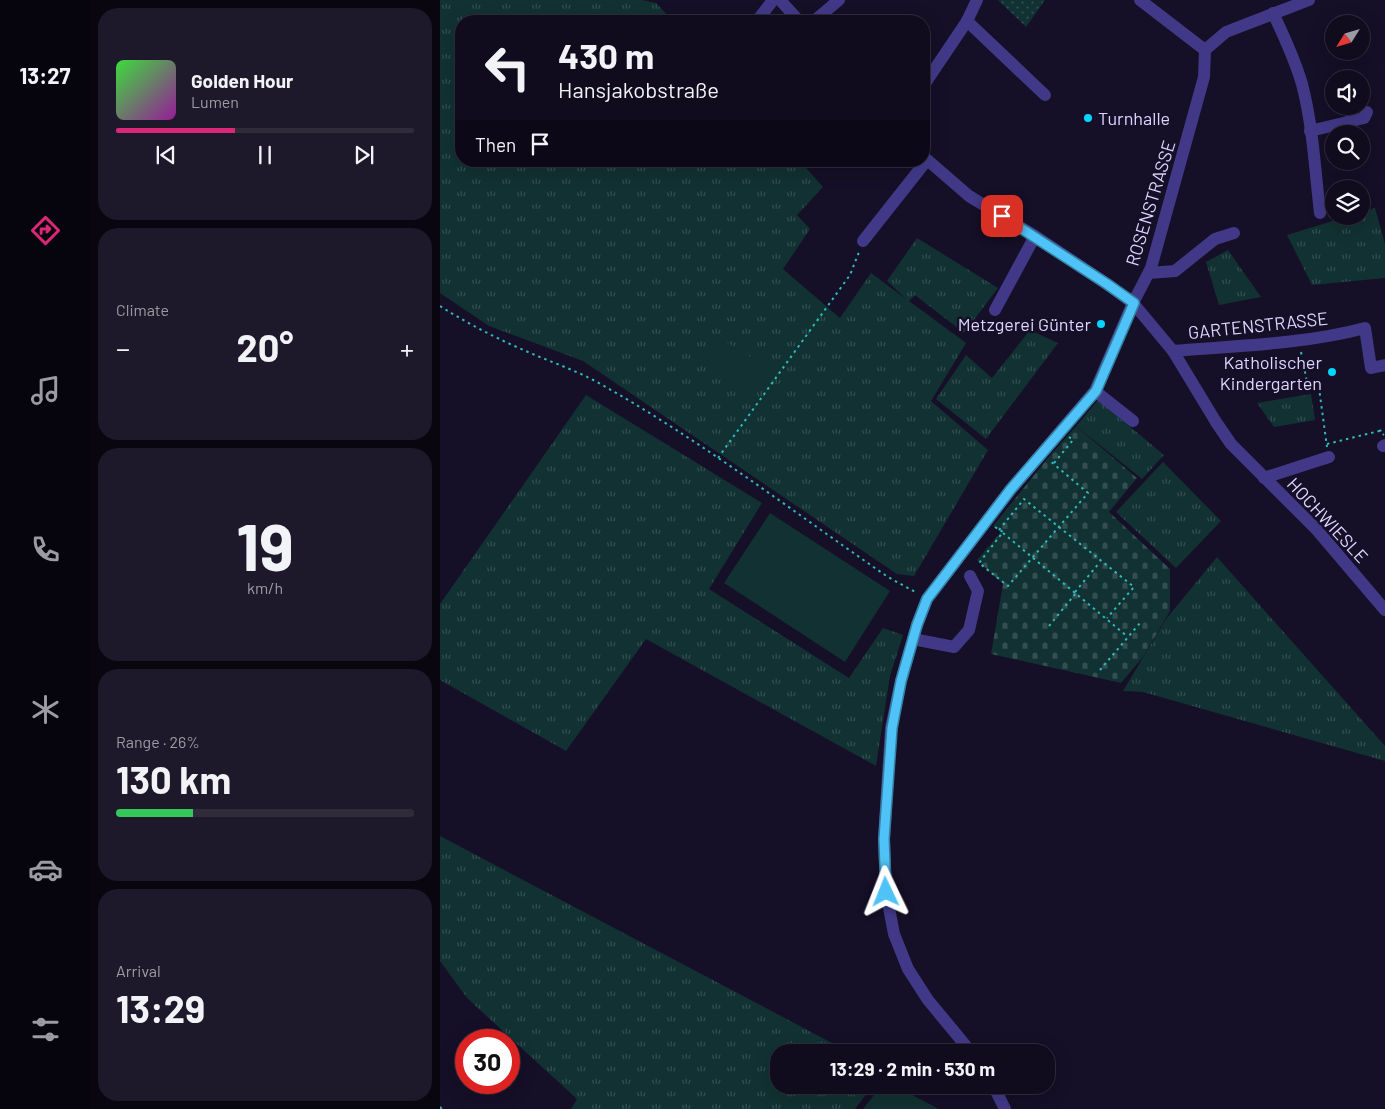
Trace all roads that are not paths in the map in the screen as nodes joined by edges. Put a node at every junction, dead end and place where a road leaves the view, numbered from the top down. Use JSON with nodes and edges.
{"nodes":[{"id":1,"x":773,"y":0,"type":"edge"},
{"id":2,"x":780,"y":0,"type":"edge"},
{"id":3,"x":839,"y":0,"type":"edge"},
{"id":4,"x":976,"y":0,"type":"edge"},
{"id":5,"x":1140,"y":0,"type":"edge"},
{"id":6,"x":1309,"y":0,"type":"edge"},
{"id":7,"x":1273,"y":13,"type":"junction"},
{"id":8,"x":762,"y":15,"type":"edge"},
{"id":9,"x":794,"y":15,"type":"edge"},
{"id":10,"x":821,"y":15,"type":"edge"},
{"id":11,"x":967,"y":21,"type":"junction"},
{"id":12,"x":1205,"y":50,"type":"junction"},
{"id":13,"x":930,"y":76,"type":"edge"},
{"id":14,"x":1045,"y":95,"type":"dead end"},
{"id":15,"x":1366,"y":115,"type":"edge"},
{"id":16,"x":1310,"y":131,"type":"junction"},
{"id":17,"x":930,"y":163,"type":"edge"},
{"id":18,"x":919,"y":167,"type":"edge"},
{"id":19,"x":1320,"y":213,"type":"dead end"},
{"id":20,"x":1234,"y":233,"type":"dead end"},
{"id":21,"x":1035,"y":236,"type":"junction"},
{"id":22,"x":863,"y":241,"type":"road end"},
{"id":23,"x":1149,"y":273,"type":"junction"},
{"id":24,"x":1134,"y":303,"type":"junction"},
{"id":25,"x":995,"y":310,"type":"dead end"},
{"id":26,"x":1173,"y":351,"type":"junction"},
{"id":27,"x":1385,"y":365,"type":"edge"},
{"id":28,"x":1096,"y":391,"type":"junction"},
{"id":29,"x":1133,"y":421,"type":"dead end"},
{"id":30,"x":1329,"y":457,"type":"road end"},
{"id":31,"x":1264,"y":478,"type":"junction"},
{"id":32,"x":970,"y":576,"type":"dead end"},
{"id":33,"x":1385,"y":610,"type":"edge"},
{"id":34,"x":913,"y":639,"type":"junction"},
{"id":35,"x":964,"y":1044,"type":"edge"},
{"id":36,"x":998,"y":1094,"type":"edge"},
{"id":37,"x":1005,"y":1109,"type":"edge"}],
"edges":[{"from":1,"to":8,"type":"street"},
{"from":2,"to":9,"type":"street"},
{"from":3,"to":10,"type":"street"},
{"from":4,"to":11,"type":"street"},
{"from":5,"to":12,"type":"street"},
{"from":6,"to":7,"type":"street"},
{"from":7,"to":12,"type":"street"},
{"from":7,"to":16,"type":"street"},
{"from":11,"to":13,"type":"street"},
{"from":11,"to":14,"type":"street"},
{"from":12,"to":23,"type":"street","name":"ROSENSTRASSE"},
{"from":15,"to":16,"type":"street"},
{"from":16,"to":19,"type":"street"},
{"from":17,"to":21,"type":"street","name":"HOCHWIESLE"},
{"from":18,"to":22,"type":"street"},
{"from":20,"to":23,"type":"street"},
{"from":21,"to":24,"type":"street","name":"HOCHWIESLE"},
{"from":21,"to":25,"type":"street"},
{"from":23,"to":24,"type":"street","name":"ROSENSTRASSE"},
{"from":24,"to":26,"type":"street","name":"HOCHWIESLE"},
{"from":24,"to":28,"type":"street","name":"ROSENSTRASSE"},
{"from":26,"to":27,"type":"street","name":"GARTENSTRASSE"},
{"from":26,"to":31,"type":"street","name":"HOCHWIESLE"},
{"from":28,"to":29,"type":"street"},
{"from":28,"to":34,"type":"street","name":"ROSENSTRASSE"},
{"from":30,"to":31,"type":"street","name":"HOCHWIESLE"},
{"from":31,"to":33,"type":"street","name":"HOCHWIESLE"},
{"from":32,"to":34,"type":"street"},
{"from":34,"to":35,"type":"street","name":"ROSENSTRASSE"},
{"from":36,"to":37,"type":"street"}]}
